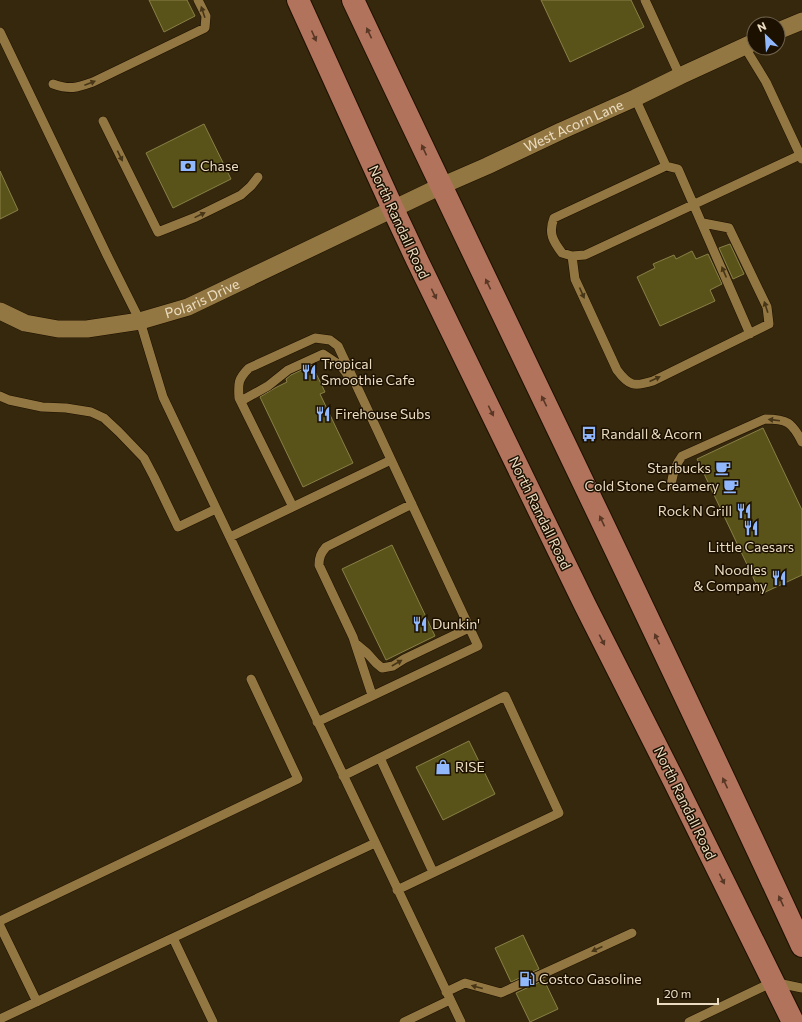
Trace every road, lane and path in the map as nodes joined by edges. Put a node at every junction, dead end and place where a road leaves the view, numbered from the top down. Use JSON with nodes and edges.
{"nodes":[{"id":1,"x":198,"y":0,"type":"edge"},
{"id":2,"x":298,"y":0,"type":"edge"},
{"id":3,"x":353,"y":0,"type":"edge"},
{"id":4,"x":645,"y":0,"type":"edge"},
{"id":5,"x":802,"y":21,"type":"edge"},
{"id":6,"x":786,"y":28,"type":"edge"},
{"id":7,"x":0,"y":32,"type":"edge"},
{"id":8,"x":746,"y":45,"type":"edge"},
{"id":9,"x":754,"y":56,"type":"edge"},
{"id":10,"x":680,"y":76,"type":"junction"},
{"id":11,"x":53,"y":84,"type":"dead end"},
{"id":12,"x":634,"y":98,"type":"junction"},
{"id":13,"x":103,"y":121,"type":"dead end"},
{"id":14,"x":801,"y":157,"type":"edge"},
{"id":15,"x":666,"y":166,"type":"junction"},
{"id":16,"x":258,"y":177,"type":"dead end"},
{"id":17,"x":441,"y":186,"type":"junction"},
{"id":18,"x":694,"y":204,"type":"junction"},
{"id":19,"x":393,"y":209,"type":"junction"},
{"id":20,"x":703,"y":223,"type":"junction"},
{"id":21,"x":572,"y":256,"type":"junction"},
{"id":22,"x":0,"y":311,"type":"edge"},
{"id":23,"x":140,"y":322,"type":"junction"},
{"id":24,"x":750,"y":334,"type":"junction"},
{"id":25,"x":360,"y":392,"type":"junction"},
{"id":26,"x":0,"y":396,"type":"edge"},
{"id":27,"x":241,"y":401,"type":"junction"},
{"id":28,"x":802,"y":442,"type":"edge"},
{"id":29,"x":391,"y":460,"type":"junction"},
{"id":30,"x":671,"y":485,"type":"dead end"},
{"id":31,"x":412,"y":504,"type":"junction"},
{"id":32,"x":293,"y":507,"type":"junction"},
{"id":33,"x":216,"y":509,"type":"junction"},
{"id":34,"x":230,"y":537,"type":"junction"},
{"id":35,"x":470,"y":628,"type":"junction"},
{"id":36,"x":355,"y":643,"type":"junction"},
{"id":37,"x":251,"y":679,"type":"dead end"},
{"id":38,"x":372,"y":695,"type":"junction"},
{"id":39,"x":318,"y":722,"type":"junction"},
{"id":40,"x":380,"y":758,"type":"junction"},
{"id":41,"x":343,"y":776,"type":"junction"},
{"id":42,"x":375,"y":843,"type":"junction"},
{"id":43,"x":433,"y":872,"type":"junction"},
{"id":44,"x":397,"y":890,"type":"junction"},
{"id":45,"x":0,"y":921,"type":"edge"},
{"id":46,"x":0,"y":926,"type":"edge"},
{"id":47,"x":632,"y":933,"type":"dead end"},
{"id":48,"x":173,"y":938,"type":"junction"},
{"id":49,"x":800,"y":941,"type":"edge"},
{"id":50,"x":773,"y":982,"type":"junction"},
{"id":51,"x":802,"y":988,"type":"edge"},
{"id":52,"x":448,"y":996,"type":"junction"},
{"id":53,"x":37,"y":1002,"type":"junction"},
{"id":54,"x":2,"y":1015,"type":"edge"},
{"id":55,"x":213,"y":1022,"type":"edge"},
{"id":56,"x":404,"y":1022,"type":"edge"},
{"id":57,"x":460,"y":1022,"type":"edge"},
{"id":58,"x":689,"y":1022,"type":"edge"},
{"id":59,"x":793,"y":1022,"type":"edge"}],
"edges":[{"from":11,"to":1,"type":"lane","one_way":true},
{"from":2,"to":19,"type":"main road","name":"North Randall Road","one_way":true},
{"from":17,"to":3,"type":"main road","one_way":true},
{"from":4,"to":10,"type":"lane"},
{"from":5,"to":6,"type":"street"},
{"from":7,"to":23,"type":"lane"},
{"from":8,"to":10,"type":"street","name":"West Acorn Lane"},
{"from":9,"to":14,"type":"lane"},
{"from":10,"to":12,"type":"street","name":"West Acorn Lane"},
{"from":12,"to":15,"type":"lane"},
{"from":12,"to":17,"type":"street","name":"West Acorn Lane"},
{"from":13,"to":16,"type":"lane","one_way":true},
{"from":14,"to":18,"type":"lane"},
{"from":15,"to":18,"type":"lane"},
{"from":15,"to":21,"type":"lane"},
{"from":17,"to":19,"type":"street","name":"West Acorn Lane"},
{"from":49,"to":17,"type":"main road","one_way":true},
{"from":18,"to":20,"type":"lane"},
{"from":18,"to":21,"type":"lane"},
{"from":19,"to":23,"type":"street","name":"Polaris Drive"},
{"from":19,"to":50,"type":"main road","name":"North Randall Road","one_way":true},
{"from":24,"to":20,"type":"lane","one_way":true},
{"from":24,"to":20,"type":"lane","one_way":true},
{"from":21,"to":24,"type":"lane","one_way":true},
{"from":22,"to":23,"type":"street","name":"Polaris Drive"},
{"from":23,"to":33,"type":"lane"},
{"from":25,"to":27,"type":"lane"},
{"from":25,"to":27,"type":"lane"},
{"from":25,"to":29,"type":"lane"},
{"from":26,"to":33,"type":"lane"},
{"from":27,"to":32,"type":"lane"},
{"from":28,"to":30,"type":"lane","one_way":true},
{"from":29,"to":31,"type":"lane"},
{"from":29,"to":32,"type":"lane"},
{"from":31,"to":35,"type":"lane"},
{"from":31,"to":36,"type":"lane"},
{"from":32,"to":34,"type":"lane"},
{"from":33,"to":34,"type":"lane"},
{"from":34,"to":39,"type":"lane"},
{"from":36,"to":35,"type":"lane","one_way":true},
{"from":35,"to":38,"type":"lane"},
{"from":36,"to":38,"type":"lane"},
{"from":37,"to":45,"type":"lane"},
{"from":38,"to":39,"type":"lane"},
{"from":39,"to":41,"type":"lane"},
{"from":40,"to":41,"type":"lane"},
{"from":40,"to":43,"type":"lane"},
{"from":40,"to":43,"type":"lane"},
{"from":41,"to":42,"type":"lane"},
{"from":42,"to":44,"type":"lane"},
{"from":42,"to":48,"type":"lane"},
{"from":43,"to":44,"type":"lane"},
{"from":44,"to":52,"type":"lane"},
{"from":46,"to":53,"type":"lane"},
{"from":47,"to":52,"type":"lane","one_way":true},
{"from":48,"to":53,"type":"lane"},
{"from":48,"to":55,"type":"lane"},
{"from":50,"to":51,"type":"lane"},
{"from":50,"to":58,"type":"lane"},
{"from":50,"to":59,"type":"main road","name":"North Randall Road"},
{"from":52,"to":56,"type":"lane"},
{"from":52,"to":57,"type":"lane"},
{"from":53,"to":54,"type":"lane"}]}
